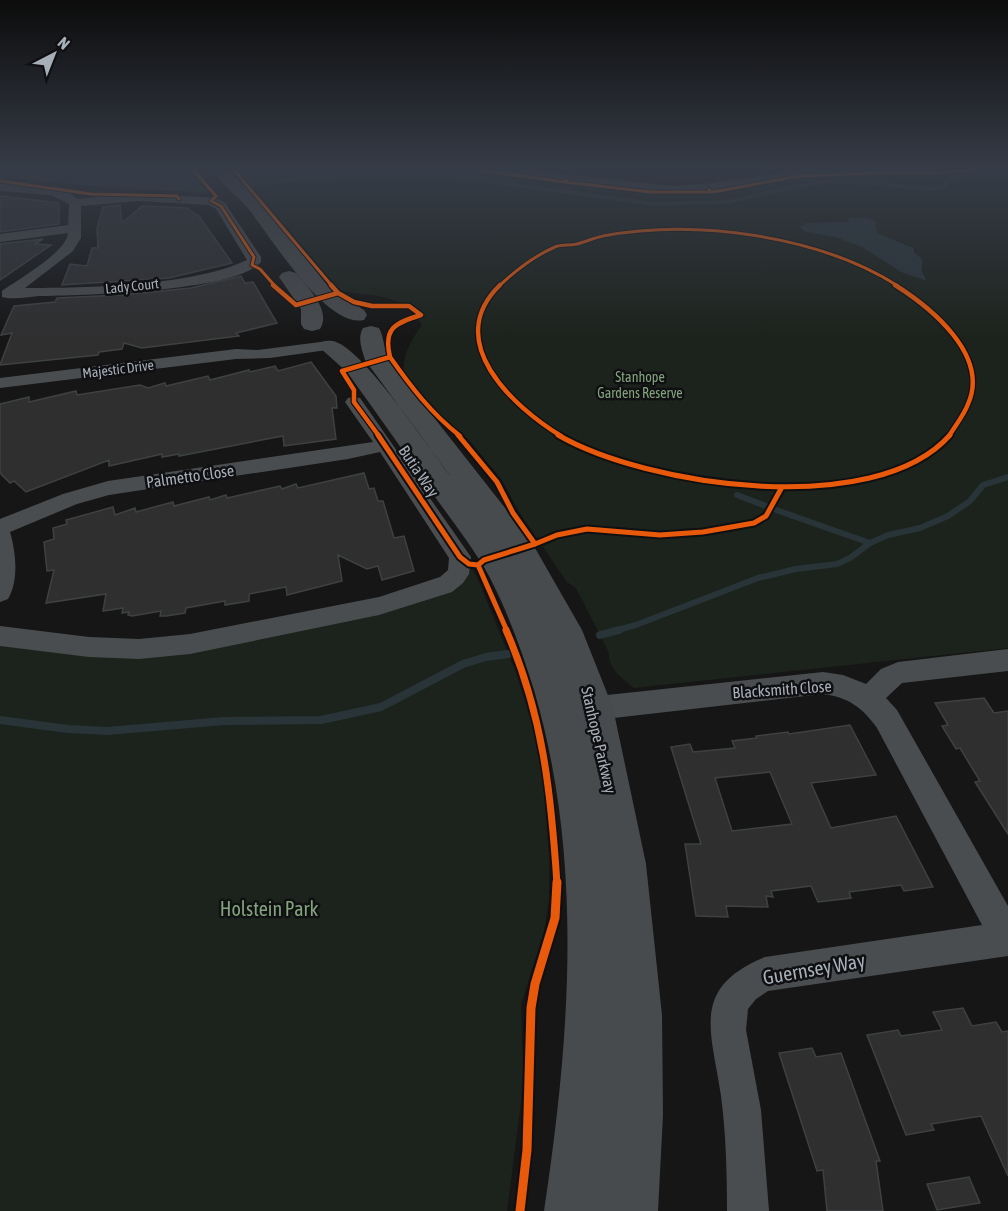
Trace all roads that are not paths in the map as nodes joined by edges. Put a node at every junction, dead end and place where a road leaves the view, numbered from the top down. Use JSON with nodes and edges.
{"nodes":[{"id":1,"x":234,"y":227,"type":"edge"},
{"id":2,"x":254,"y":227,"type":"edge"},
{"id":3,"x":271,"y":227,"type":"edge"},
{"id":4,"x":75,"y":228,"type":"joint"},
{"id":5,"x":0,"y":238,"type":"edge"},
{"id":6,"x":5,"y":295,"type":"edge"},
{"id":7,"x":364,"y":324,"type":"junction"},
{"id":8,"x":311,"y":326,"type":"junction"},
{"id":9,"x":329,"y":346,"type":"junction"},
{"id":10,"x":236,"y":354,"type":"junction"},
{"id":11,"x":0,"y":383,"type":"edge"},
{"id":12,"x":354,"y":402,"type":"dead end"},
{"id":13,"x":385,"y":445,"type":"junction"},
{"id":14,"x":0,"y":528,"type":"edge"},
{"id":15,"x":0,"y":533,"type":"edge"},
{"id":16,"x":0,"y":593,"type":"edge"},
{"id":17,"x":0,"y":636,"type":"edge"},
{"id":18,"x":1008,"y":660,"type":"edge"},
{"id":19,"x":563,"y":670,"type":"junction"},
{"id":20,"x":868,"y":698,"type":"junction"},
{"id":21,"x":1008,"y":939,"type":"edge"},
{"id":22,"x":573,"y":1211,"type":"edge"},
{"id":23,"x":629,"y":1211,"type":"edge"},
{"id":24,"x":748,"y":1211,"type":"edge"}],
"edges":[{"from":1,"to":6,"type":"street","name":"Lady Court"},
{"from":2,"to":8,"type":"main road"},
{"from":3,"to":7,"type":"main road"},
{"from":4,"to":5,"type":"street"},
{"from":4,"to":6,"type":"street"},
{"from":7,"to":8,"type":"main road"},
{"from":7,"to":9,"type":"main road"},
{"from":7,"to":19,"type":"main road","name":"Stanhope Parkway"},
{"from":8,"to":9,"type":"main road","name":"Stanhope Parkway"},
{"from":8,"to":10,"type":"street","name":"Majestic Drive"},
{"from":9,"to":10,"type":"street","name":"Majestic Drive"},
{"from":9,"to":19,"type":"main road","name":"Stanhope Parkway"},
{"from":10,"to":11,"type":"street","name":"Majestic Drive"},
{"from":12,"to":13,"type":"street","name":"Butia Way"},
{"from":13,"to":14,"type":"street","name":"Palmetto Close"},
{"from":13,"to":17,"type":"street","name":"Butia Way"},
{"from":15,"to":16,"type":"street"},
{"from":18,"to":20,"type":"street"},
{"from":19,"to":20,"type":"street","name":"Blacksmith Close"},
{"from":19,"to":22,"type":"main road","name":"Stanhope Parkway"},
{"from":19,"to":23,"type":"main road","name":"Stanhope Parkway"},
{"from":20,"to":21,"type":"street","name":"Blacksmith Close"},
{"from":21,"to":24,"type":"street","name":"Guernsey Way"}]}
